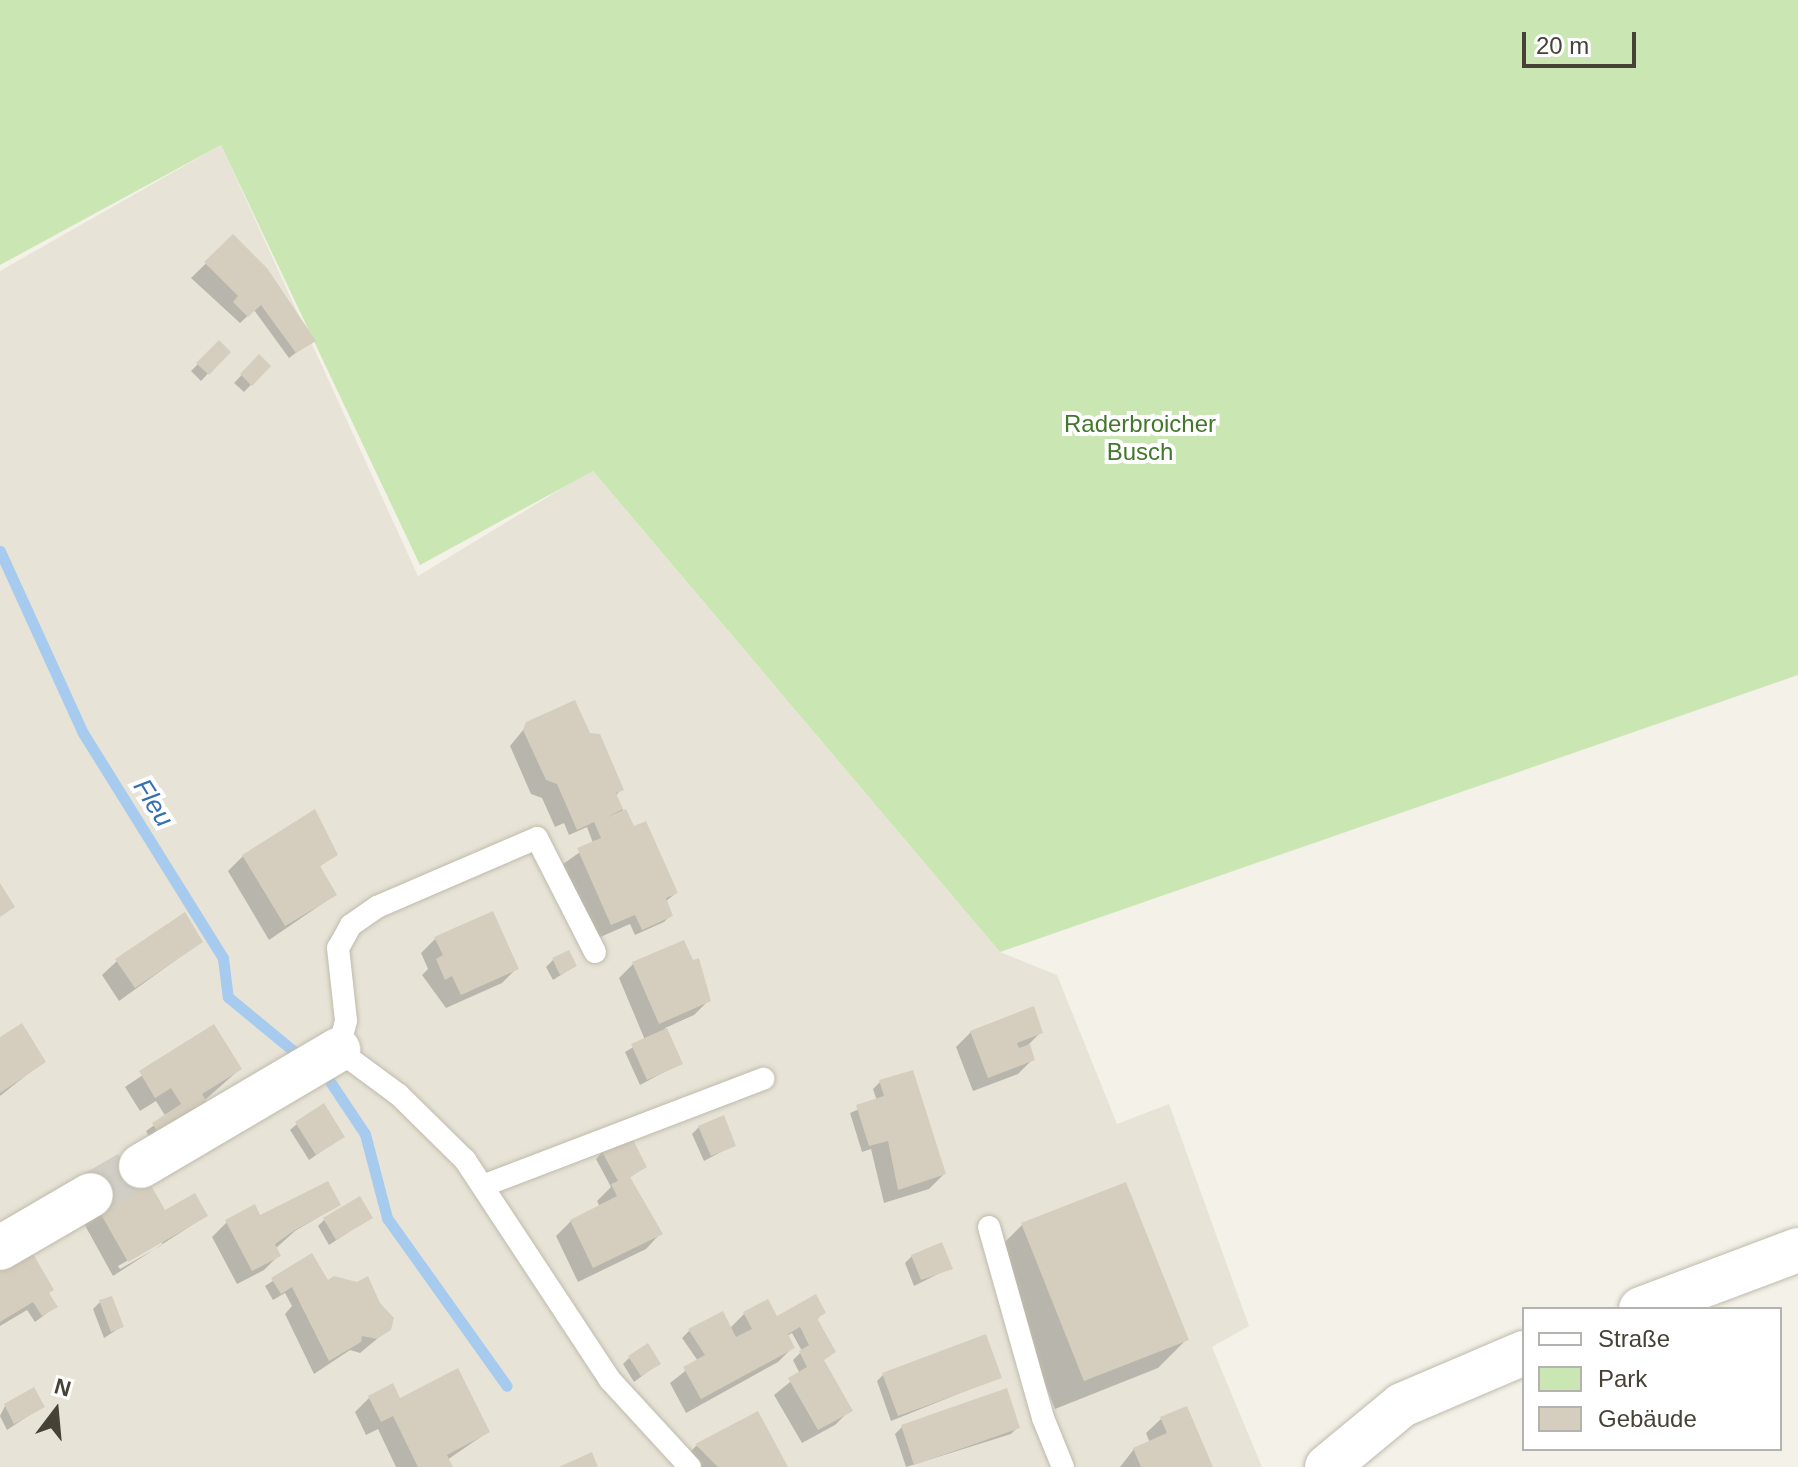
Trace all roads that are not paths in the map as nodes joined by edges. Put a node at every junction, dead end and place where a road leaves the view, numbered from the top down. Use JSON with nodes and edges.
{"nodes":[{"id":1,"x":595,"y":952,"type":"dead end"},
{"id":2,"x":338,"y":1050,"type":"junction"},
{"id":3,"x":763,"y":1079,"type":"dead end"},
{"id":4,"x":141,"y":1166,"type":"tunnel mouth"},
{"id":5,"x":485,"y":1185,"type":"junction"},
{"id":6,"x":91,"y":1195,"type":"tunnel mouth"},
{"id":7,"x":989,"y":1227,"type":"dead end"},
{"id":8,"x":0,"y":1248,"type":"edge"},
{"id":9,"x":1798,"y":1250,"type":"edge"},
{"id":10,"x":1646,"y":1307,"type":"edge"},
{"id":11,"x":1522,"y":1354,"type":"edge"},
{"id":12,"x":690,"y":1467,"type":"edge"},
{"id":13,"x":1063,"y":1467,"type":"edge"},
{"id":14,"x":1327,"y":1467,"type":"edge"}],
"edges":[{"from":1,"to":2,"type":"lane"},
{"from":2,"to":4,"type":"street"},
{"from":2,"to":5,"type":"lane"},
{"from":3,"to":5,"type":"lane"},
{"from":5,"to":12,"type":"lane"},
{"from":6,"to":8,"type":"street"},
{"from":7,"to":13,"type":"lane"},
{"from":9,"to":10,"type":"street"},
{"from":11,"to":14,"type":"street"}]}
